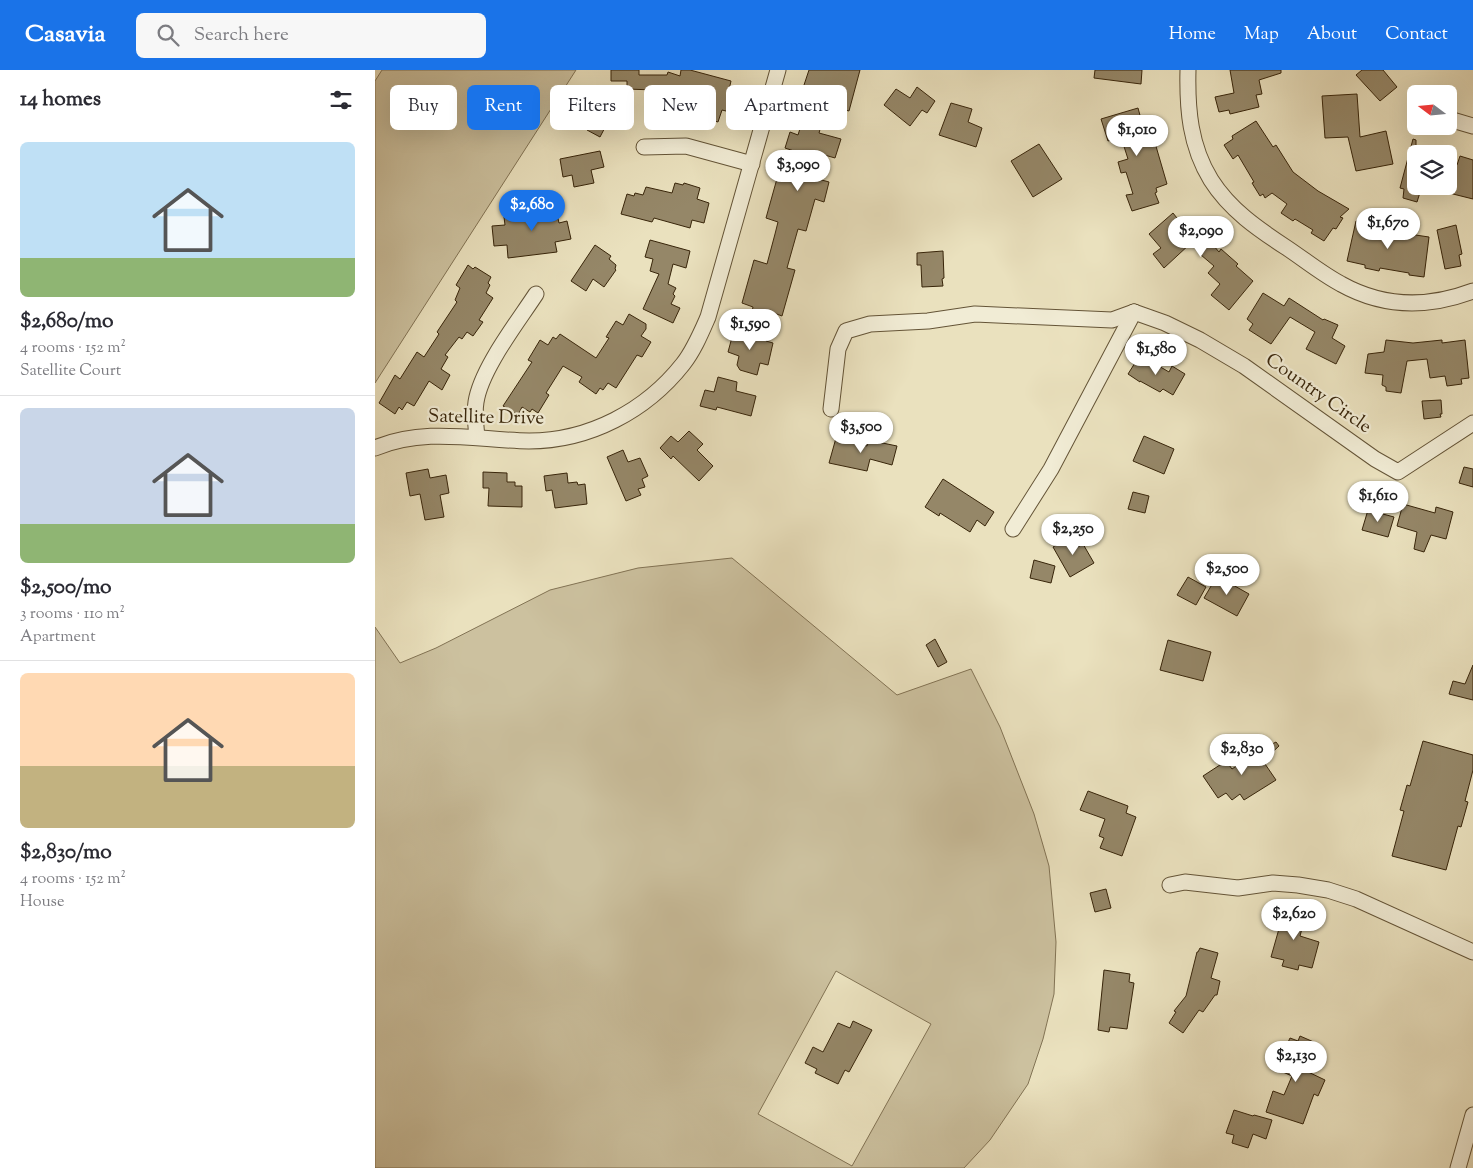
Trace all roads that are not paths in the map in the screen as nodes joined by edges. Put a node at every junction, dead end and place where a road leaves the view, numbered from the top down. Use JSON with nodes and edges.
{"nodes":[{"id":1,"x":778,"y":70,"type":"edge"},
{"id":2,"x":1188,"y":70,"type":"edge"},
{"id":3,"x":1457,"y":121,"type":"edge"},
{"id":4,"x":1473,"y":126,"type":"edge"},
{"id":5,"x":644,"y":147,"type":"dead end"},
{"id":6,"x":752,"y":164,"type":"junction"},
{"id":7,"x":1473,"y":291,"type":"edge"},
{"id":8,"x":536,"y":294,"type":"dead end"},
{"id":9,"x":1134,"y":312,"type":"junction"},
{"id":10,"x":831,"y":409,"type":"dead end"},
{"id":11,"x":1473,"y":423,"type":"edge"},
{"id":12,"x":477,"y":437,"type":"junction"},
{"id":13,"x":375,"y":448,"type":"edge"},
{"id":14,"x":1013,"y":529,"type":"dead end"},
{"id":15,"x":1171,"y":885,"type":"dead end"},
{"id":16,"x":1473,"y":952,"type":"edge"},
{"id":17,"x":1473,"y":1115,"type":"edge"},
{"id":18,"x":1459,"y":1168,"type":"edge"}],
"edges":[{"from":1,"to":6,"type":"street","name":"Satellite Drive"},
{"from":2,"to":7,"type":"street"},
{"from":3,"to":4,"type":"street"},
{"from":5,"to":6,"type":"street"},
{"from":6,"to":12,"type":"street","name":"Satellite Drive"},
{"from":8,"to":12,"type":"street"},
{"from":9,"to":10,"type":"street"},
{"from":9,"to":11,"type":"street","name":"Country Circle"},
{"from":9,"to":14,"type":"street"},
{"from":12,"to":13,"type":"street","name":"Satellite Drive"},
{"from":15,"to":16,"type":"street"},
{"from":17,"to":18,"type":"street"}]}
